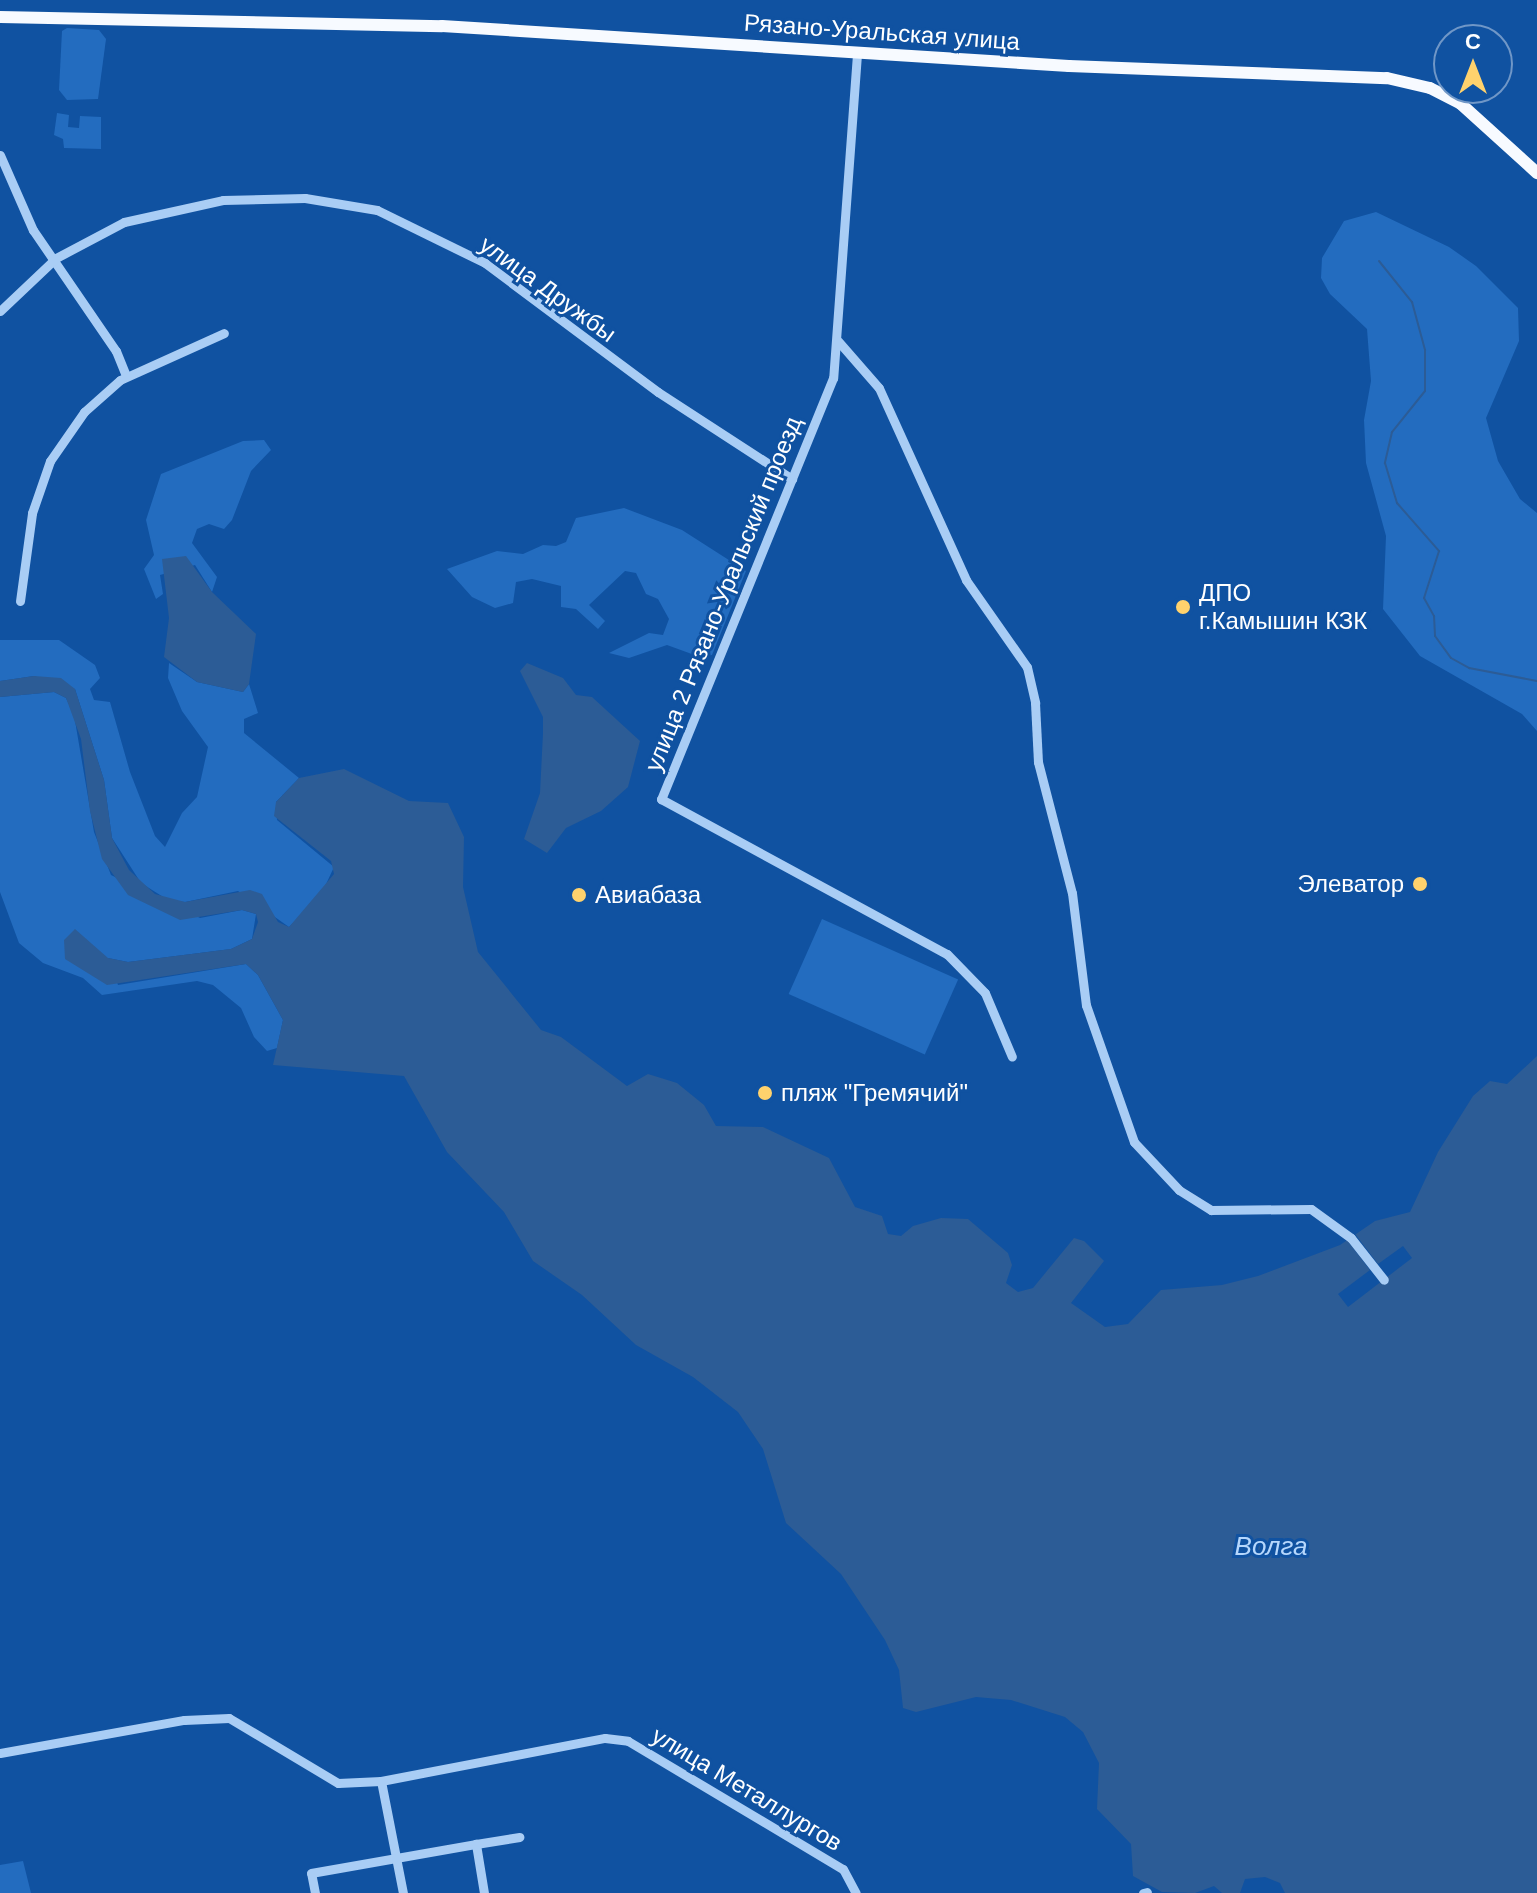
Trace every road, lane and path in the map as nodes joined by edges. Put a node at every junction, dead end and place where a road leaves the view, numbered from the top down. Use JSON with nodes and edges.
{"nodes":[{"id":1,"x":0,"y":17,"type":"edge"},
{"id":2,"x":857,"y":54,"type":"junction"},
{"id":3,"x":0,"y":155,"type":"edge"},
{"id":4,"x":1537,"y":173,"type":"edge"},
{"id":5,"x":53,"y":262,"type":"junction"},
{"id":6,"x":0,"y":311,"type":"edge"},
{"id":7,"x":224,"y":333,"type":"dead end"},
{"id":8,"x":838,"y":341,"type":"junction"},
{"id":9,"x":126,"y":376,"type":"junction"},
{"id":10,"x":792,"y":479,"type":"junction"},
{"id":11,"x":20,"y":601,"type":"dead end"},
{"id":12,"x":1012,"y":1057,"type":"dead end"},
{"id":13,"x":1384,"y":1280,"type":"dead end"},
{"id":14,"x":0,"y":1753,"type":"edge"},
{"id":15,"x":381,"y":1781,"type":"junction"},
{"id":16,"x":519,"y":1837,"type":"dead end"},
{"id":17,"x":476,"y":1844,"type":"junction"},
{"id":18,"x":397,"y":1858,"type":"junction"},
{"id":19,"x":315,"y":1893,"type":"edge"},
{"id":20,"x":403,"y":1893,"type":"edge"},
{"id":21,"x":484,"y":1893,"type":"edge"},
{"id":22,"x":856,"y":1893,"type":"edge"}],
"edges":[{"from":1,"to":2,"type":"main road","name":"Рязано-Уральская улица"},
{"from":2,"to":4,"type":"main road","name":"Рязано-Уральская улица"},
{"from":2,"to":8,"type":"street","name":"улица 2 Рязано-Уральский проезд"},
{"from":3,"to":5,"type":"street"},
{"from":5,"to":6,"type":"street","name":"улица Дружбы"},
{"from":5,"to":9,"type":"street"},
{"from":5,"to":10,"type":"street","name":"улица Дружбы"},
{"from":7,"to":9,"type":"street"},
{"from":8,"to":10,"type":"street","name":"улица 2 Рязано-Уральский проезд"},
{"from":8,"to":13,"type":"street"},
{"from":9,"to":11,"type":"street"},
{"from":10,"to":12,"type":"street","name":"улица 2 Рязано-Уральский проезд"},
{"from":14,"to":15,"type":"street"},
{"from":15,"to":18,"type":"street"},
{"from":15,"to":22,"type":"street","name":"улица Металлургов"},
{"from":16,"to":17,"type":"street"},
{"from":17,"to":18,"type":"street"},
{"from":17,"to":21,"type":"street"},
{"from":18,"to":19,"type":"street"},
{"from":18,"to":20,"type":"street"}]}
